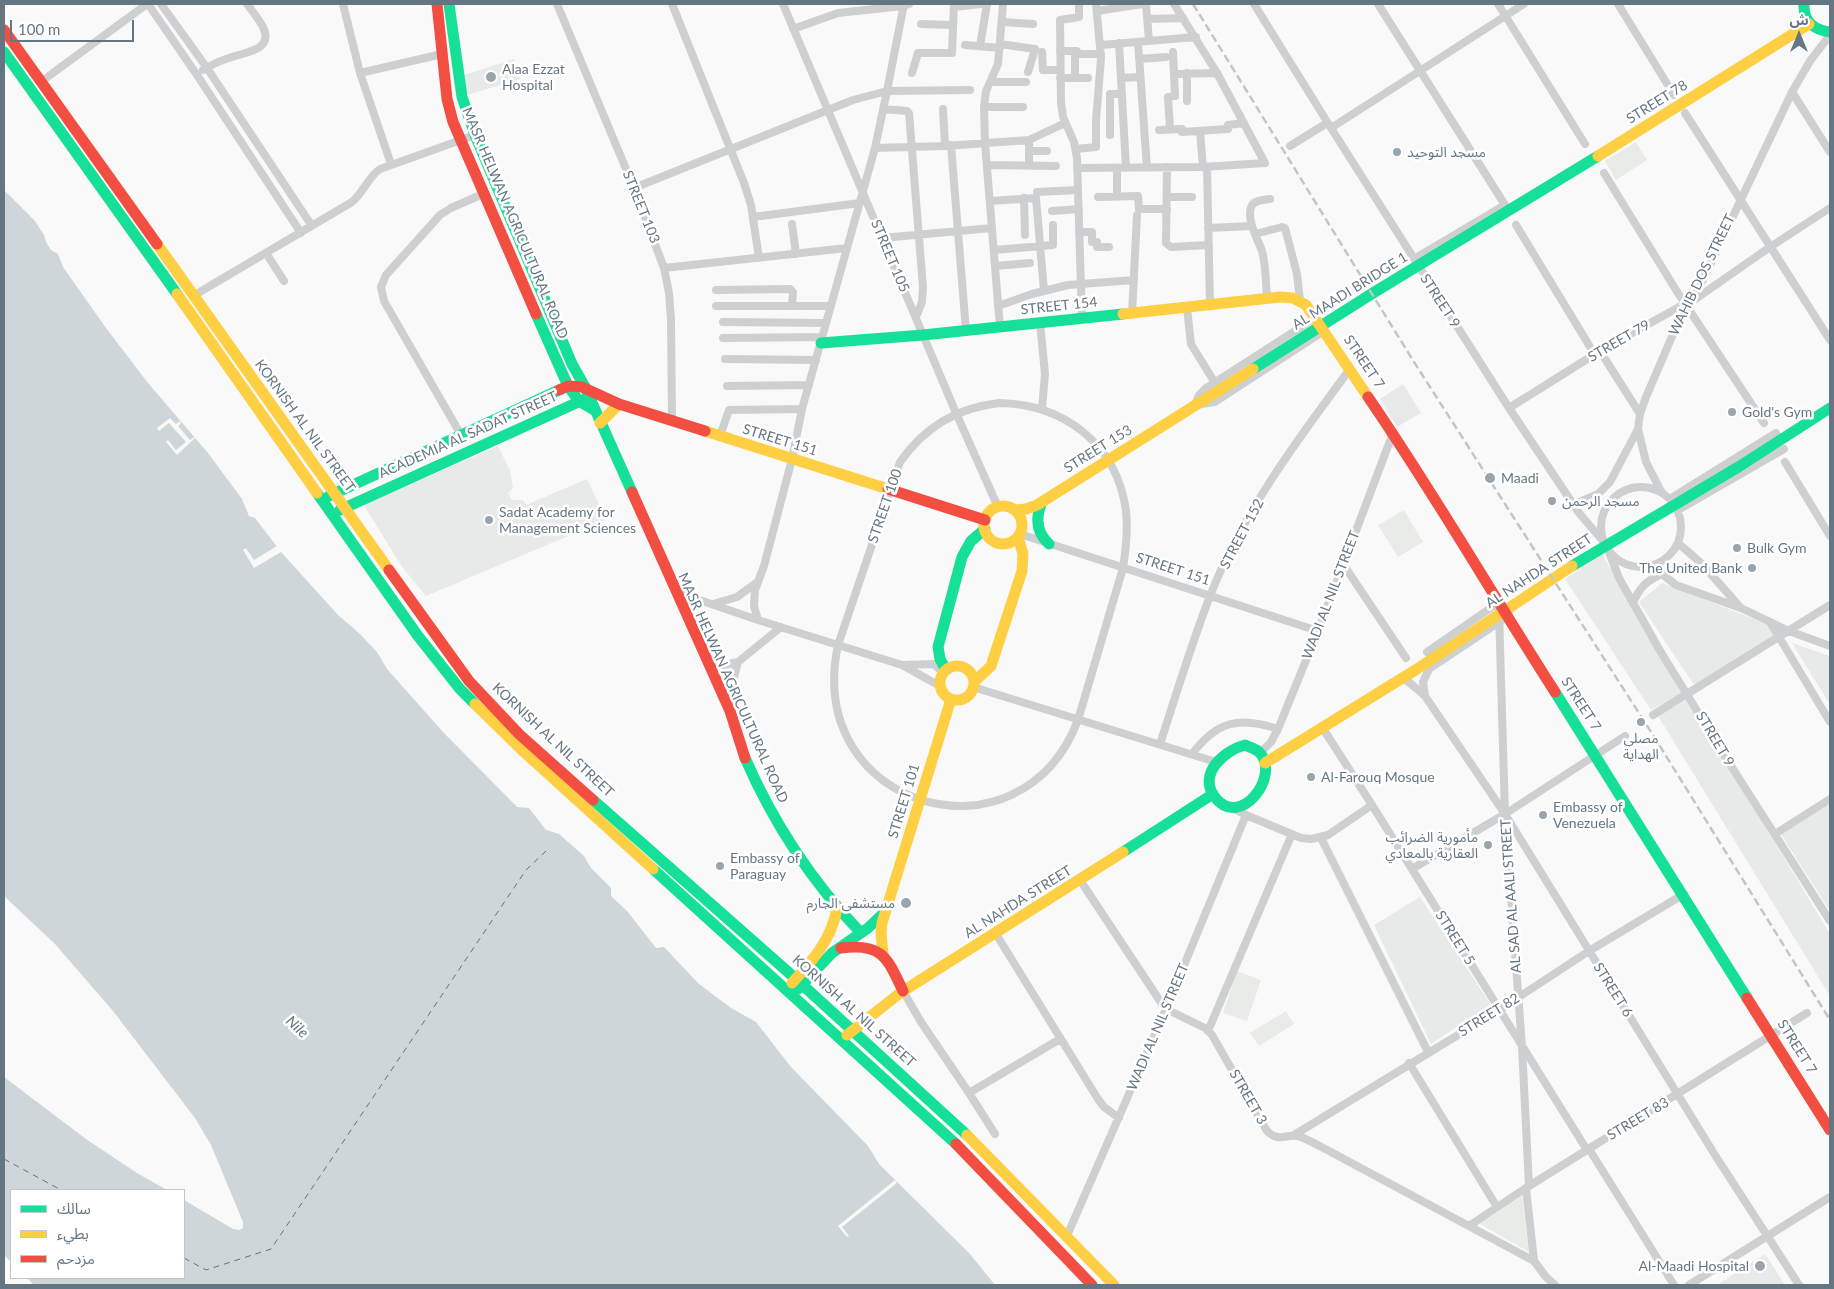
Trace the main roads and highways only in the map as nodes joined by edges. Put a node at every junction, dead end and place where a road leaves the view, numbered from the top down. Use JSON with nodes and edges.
{"nodes":[{"id":1,"x":437,"y":4,"type":"edge"},
{"id":2,"x":449,"y":4,"type":"edge"},
{"id":3,"x":1804,"y":4,"type":"edge"},
{"id":4,"x":1809,"y":24,"type":"junction"},
{"id":5,"x":4,"y":30,"type":"edge"},
{"id":6,"x":1830,"y":34,"type":"edge"},
{"id":7,"x":4,"y":52,"type":"edge"},
{"id":8,"x":1520,"y":205,"type":"joint"},
{"id":9,"x":1300,"y":300,"type":"joint"},
{"id":10,"x":821,"y":340,"type":"road end"},
{"id":11,"x":568,"y":386,"type":"junction"},
{"id":12,"x":584,"y":395,"type":"junction"},
{"id":13,"x":620,"y":404,"type":"junction"},
{"id":14,"x":1196,"y":405,"type":"joint"},
{"id":15,"x":1830,"y":408,"type":"edge"},
{"id":16,"x":600,"y":423,"type":"junction"},
{"id":17,"x":466,"y":433,"type":"junction"},
{"id":18,"x":479,"y":447,"type":"junction"},
{"id":19,"x":335,"y":493,"type":"junction"},
{"id":20,"x":322,"y":500,"type":"junction"},
{"id":21,"x":1042,"y":502,"type":"junction"},
{"id":22,"x":345,"y":508,"type":"junction"},
{"id":23,"x":1015,"y":510,"type":"junction"},
{"id":24,"x":332,"y":514,"type":"junction"},
{"id":25,"x":985,"y":524,"type":"junction"},
{"id":26,"x":1019,"y":536,"type":"junction"},
{"id":27,"x":1049,"y":544,"type":"road end"},
{"id":28,"x":945,"y":671,"type":"junction"},
{"id":29,"x":974,"y":684,"type":"junction"},
{"id":30,"x":950,"y":699,"type":"junction"},
{"id":31,"x":1265,"y":763,"type":"junction"},
{"id":32,"x":1213,"y":794,"type":"junction"},
{"id":33,"x":837,"y":908,"type":"junction"},
{"id":34,"x":886,"y":911,"type":"junction"},
{"id":35,"x":861,"y":933,"type":"junction"},
{"id":36,"x":836,"y":950,"type":"junction"},
{"id":37,"x":883,"y":954,"type":"junction"},
{"id":38,"x":821,"y":958,"type":"junction"},
{"id":39,"x":799,"y":982,"type":"junction"},
{"id":40,"x":903,"y":991,"type":"junction"},
{"id":41,"x":790,"y":992,"type":"junction"},
{"id":42,"x":852,"y":1029,"type":"junction"},
{"id":43,"x":842,"y":1039,"type":"junction"},
{"id":44,"x":1830,"y":1130,"type":"edge"},
{"id":45,"x":1092,"y":1285,"type":"edge"},
{"id":46,"x":1114,"y":1285,"type":"edge"}],
"edges":[{"from":1,"to":11,"type":"main road","name":"MASR HELWAN AGRICULTURAL ROAD"},
{"from":2,"to":12,"type":"main road","name":"MASR HELWAN AGRICULTURAL ROAD"},
{"from":3,"to":4,"type":"main road"},
{"from":4,"to":6,"type":"main road"},
{"from":4,"to":8,"type":"main road","name":"STREET 78"},
{"from":5,"to":19,"type":"main road","name":"KORNISH AL NIL STREET"},
{"from":7,"to":20,"type":"main road","name":"KORNISH AL NIL STREET"},
{"from":8,"to":14,"type":"main road","name":"AL MAADI BRIDGE 1"},
{"from":9,"to":10,"type":"main road","name":"STREET 154"},
{"from":9,"to":44,"type":"main road","name":"STREET 7"},
{"from":11,"to":12,"type":"main road","name":"STREET 151"},
{"from":11,"to":17,"type":"main road","name":"ACADEMIA AL SADAT STREET"},
{"from":12,"to":13,"type":"main road","name":"STREET 151"},
{"from":12,"to":16,"type":"main road","name":"MASR HELWAN AGRICULTURAL ROAD"},
{"from":12,"to":18,"type":"main road","name":"ACADEMIA AL SADAT STREET"},
{"from":13,"to":16,"type":"main road"},
{"from":13,"to":25,"type":"main road","name":"STREET 151"},
{"from":14,"to":21,"type":"main road","name":"STREET 153"},
{"from":15,"to":31,"type":"main road","name":"AL NAHDA STREET"},
{"from":16,"to":33,"type":"main road","name":"MASR HELWAN AGRICULTURAL ROAD"},
{"from":17,"to":18,"type":"main road"},
{"from":17,"to":19,"type":"main road","name":"ACADEMIA AL SADAT STREET"},
{"from":18,"to":22,"type":"main road","name":"ACADEMIA AL SADAT STREET"},
{"from":19,"to":20,"type":"main road","name":"ACADEMIA AL SADAT STREET"},
{"from":19,"to":22,"type":"main road","name":"KORNISH AL NIL STREET"},
{"from":20,"to":24,"type":"main road","name":"KORNISH AL NIL STREET"},
{"from":21,"to":23,"type":"main road","name":"STREET 153"},
{"from":21,"to":27,"type":"main road"},
{"from":22,"to":24,"type":"main road","name":"ACADEMIA AL SADAT STREET"},
{"from":22,"to":39,"type":"main road","name":"KORNISH AL NIL STREET"},
{"from":23,"to":25,"type":"main road"},
{"from":23,"to":26,"type":"main road"},
{"from":24,"to":41,"type":"main road","name":"KORNISH AL NIL STREET"},
{"from":25,"to":26,"type":"main road"},
{"from":25,"to":28,"type":"main road"},
{"from":26,"to":29,"type":"main road"},
{"from":28,"to":29,"type":"main road"},
{"from":28,"to":30,"type":"main road"},
{"from":29,"to":30,"type":"main road"},
{"from":30,"to":34,"type":"main road","name":"STREET 101"},
{"from":31,"to":32,"type":"main road"},
{"from":31,"to":32,"type":"main road"},
{"from":32,"to":40,"type":"main road","name":"AL NAHDA STREET"},
{"from":33,"to":35,"type":"main road","name":"MASR HELWAN AGRICULTURAL ROAD"},
{"from":33,"to":38,"type":"main road"},
{"from":34,"to":35,"type":"main road","name":"STREET 101"},
{"from":34,"to":37,"type":"main road","name":"STREET 101"},
{"from":35,"to":36,"type":"main road","name":"STREET 101"},
{"from":36,"to":37,"type":"main road"},
{"from":36,"to":38,"type":"main road","name":"STREET 101"},
{"from":37,"to":40,"type":"main road"},
{"from":38,"to":39,"type":"main road"},
{"from":39,"to":41,"type":"main road"},
{"from":39,"to":42,"type":"main road","name":"KORNISH AL NIL STREET"},
{"from":40,"to":42,"type":"main road","name":"AL NAHDA STREET"},
{"from":41,"to":43,"type":"main road","name":"KORNISH AL NIL STREET"},
{"from":42,"to":43,"type":"main road","name":"AL NAHDA STREET"},
{"from":42,"to":46,"type":"main road","name":"KORNISH AL NIL STREET"},
{"from":43,"to":45,"type":"main road","name":"KORNISH AL NIL STREET"}]}
